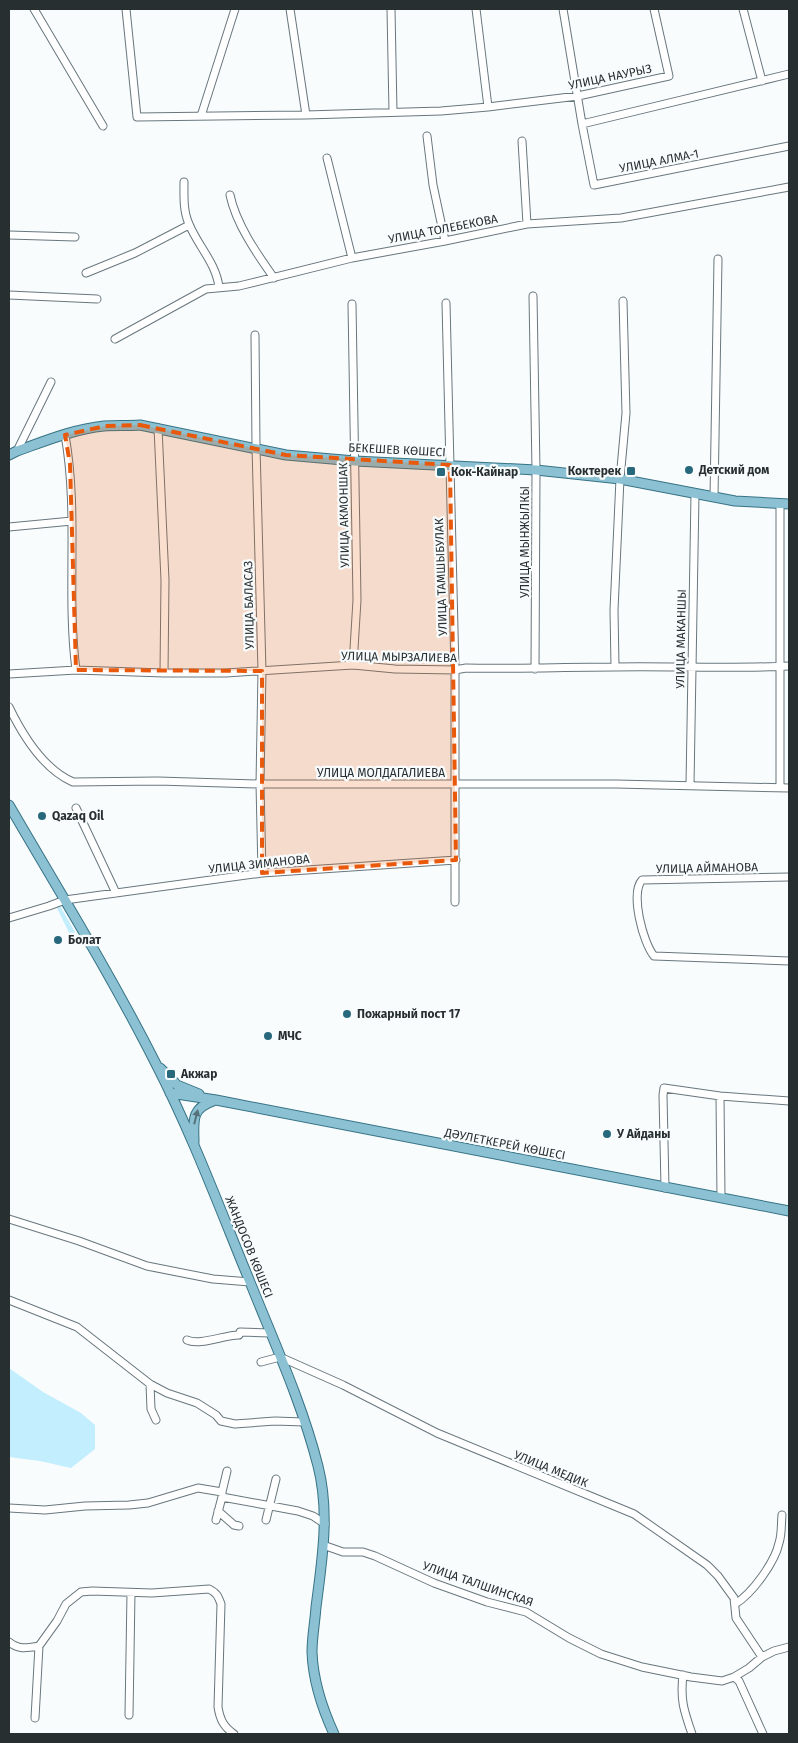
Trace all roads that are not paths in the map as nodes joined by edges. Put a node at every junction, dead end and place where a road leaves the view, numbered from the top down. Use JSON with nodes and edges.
{"nodes":[{"id":1,"x":34,"y":9,"type":"edge"},
{"id":2,"x":126,"y":9,"type":"edge"},
{"id":3,"x":235,"y":9,"type":"edge"},
{"id":4,"x":290,"y":9,"type":"edge"},
{"id":5,"x":391,"y":9,"type":"edge"},
{"id":6,"x":476,"y":9,"type":"edge"},
{"id":7,"x":563,"y":9,"type":"edge"},
{"id":8,"x":654,"y":9,"type":"edge"},
{"id":9,"x":743,"y":9,"type":"edge"},
{"id":10,"x":789,"y":74,"type":"edge"},
{"id":11,"x":762,"y":81,"type":"junction"},
{"id":12,"x":578,"y":96,"type":"junction"},
{"id":13,"x":488,"y":107,"type":"junction"},
{"id":14,"x":393,"y":112,"type":"junction"},
{"id":15,"x":306,"y":115,"type":"junction"},
{"id":16,"x":201,"y":116,"type":"junction"},
{"id":17,"x":582,"y":124,"type":"junction"},
{"id":18,"x":103,"y":126,"type":"dead end"},
{"id":19,"x":427,"y":136,"type":"dead end"},
{"id":20,"x":522,"y":141,"type":"dead end"},
{"id":21,"x":789,"y":146,"type":"edge"},
{"id":22,"x":327,"y":158,"type":"dead end"},
{"id":23,"x":184,"y":182,"type":"dead end"},
{"id":24,"x":789,"y":187,"type":"edge"},
{"id":25,"x":230,"y":195,"type":"dead end"},
{"id":26,"x":527,"y":224,"type":"junction"},
{"id":27,"x":189,"y":225,"type":"junction"},
{"id":28,"x":9,"y":235,"type":"edge"},
{"id":29,"x":75,"y":237,"type":"dead end"},
{"id":30,"x":445,"y":242,"type":"junction"},
{"id":31,"x":352,"y":258,"type":"junction"},
{"id":32,"x":718,"y":259,"type":"dead end"},
{"id":33,"x":86,"y":273,"type":"dead end"},
{"id":34,"x":274,"y":278,"type":"junction"},
{"id":35,"x":219,"y":287,"type":"junction"},
{"id":36,"x":9,"y":295,"type":"edge"},
{"id":37,"x":533,"y":296,"type":"dead end"},
{"id":38,"x":97,"y":299,"type":"dead end"},
{"id":39,"x":623,"y":301,"type":"dead end"},
{"id":40,"x":446,"y":303,"type":"dead end"},
{"id":41,"x":352,"y":304,"type":"dead end"},
{"id":42,"x":255,"y":336,"type":"dead end"},
{"id":43,"x":116,"y":339,"type":"dead end"},
{"id":44,"x":51,"y":382,"type":"dead end"},
{"id":45,"x":158,"y":428,"type":"junction"},
{"id":46,"x":65,"y":435,"type":"junction"},
{"id":47,"x":256,"y":450,"type":"junction"},
{"id":48,"x":13,"y":453,"type":"edge"},
{"id":49,"x":355,"y":461,"type":"junction"},
{"id":50,"x":450,"y":463,"type":"junction"},
{"id":51,"x":536,"y":470,"type":"junction"},
{"id":52,"x":620,"y":478,"type":"junction"},
{"id":53,"x":694,"y":494,"type":"junction"},
{"id":54,"x":714,"y":497,"type":"junction"},
{"id":55,"x":785,"y":504,"type":"edge"},
{"id":56,"x":72,"y":521,"type":"junction"},
{"id":57,"x":9,"y":527,"type":"edge"},
{"id":58,"x":353,"y":665,"type":"junction"},
{"id":59,"x":789,"y":666,"type":"edge"},
{"id":60,"x":615,"y":667,"type":"junction"},
{"id":61,"x":780,"y":667,"type":"junction"},
{"id":62,"x":691,"y":668,"type":"junction"},
{"id":63,"x":535,"y":669,"type":"junction"},
{"id":64,"x":76,"y":670,"type":"junction"},
{"id":65,"x":455,"y":670,"type":"junction"},
{"id":66,"x":262,"y":671,"type":"junction"},
{"id":67,"x":164,"y":673,"type":"junction"},
{"id":68,"x":9,"y":674,"type":"edge"},
{"id":69,"x":9,"y":707,"type":"edge"},
{"id":70,"x":260,"y":784,"type":"junction"},
{"id":71,"x":456,"y":784,"type":"junction"},
{"id":72,"x":690,"y":785,"type":"junction"},
{"id":73,"x":780,"y":788,"type":"junction"},
{"id":74,"x":789,"y":788,"type":"edge"},
{"id":75,"x":9,"y":805,"type":"edge"},
{"id":76,"x":76,"y":808,"type":"dead end"},
{"id":77,"x":456,"y":860,"type":"junction"},
{"id":78,"x":262,"y":873,"type":"junction"},
{"id":79,"x":789,"y":877,"type":"edge"},
{"id":80,"x":116,"y":893,"type":"junction"},
{"id":81,"x":65,"y":900,"type":"junction"},
{"id":82,"x":455,"y":902,"type":"dead end"},
{"id":83,"x":9,"y":918,"type":"edge"},
{"id":84,"x":789,"y":961,"type":"edge"},
{"id":85,"x":156,"y":1064,"type":"junction"},
{"id":86,"x":170,"y":1093,"type":"junction"},
{"id":87,"x":720,"y":1096,"type":"junction"},
{"id":88,"x":216,"y":1100,"type":"junction"},
{"id":89,"x":789,"y":1101,"type":"edge"},
{"id":90,"x":194,"y":1146,"type":"junction"},
{"id":91,"x":665,"y":1188,"type":"junction"},
{"id":92,"x":721,"y":1198,"type":"junction"},
{"id":93,"x":789,"y":1211,"type":"edge"},
{"id":94,"x":9,"y":1219,"type":"edge"},
{"id":95,"x":250,"y":1282,"type":"junction"},
{"id":96,"x":9,"y":1300,"type":"edge"},
{"id":97,"x":270,"y":1333,"type":"junction"},
{"id":98,"x":187,"y":1340,"type":"dead end"},
{"id":99,"x":280,"y":1357,"type":"junction"},
{"id":100,"x":261,"y":1362,"type":"dead end"},
{"id":101,"x":150,"y":1384,"type":"junction"},
{"id":102,"x":156,"y":1420,"type":"dead end"},
{"id":103,"x":304,"y":1422,"type":"junction"},
{"id":104,"x":227,"y":1471,"type":"dead end"},
{"id":105,"x":276,"y":1479,"type":"dead end"},
{"id":106,"x":222,"y":1494,"type":"junction"},
{"id":107,"x":269,"y":1505,"type":"junction"},
{"id":108,"x":9,"y":1508,"type":"edge"},
{"id":109,"x":218,"y":1511,"type":"junction"},
{"id":110,"x":782,"y":1515,"type":"dead end"},
{"id":111,"x":216,"y":1520,"type":"dead end"},
{"id":112,"x":266,"y":1520,"type":"dead end"},
{"id":113,"x":325,"y":1524,"type":"junction"},
{"id":114,"x":240,"y":1526,"type":"dead end"},
{"id":115,"x":323,"y":1544,"type":"junction"},
{"id":116,"x":131,"y":1593,"type":"junction"},
{"id":117,"x":736,"y":1604,"type":"junction"},
{"id":118,"x":9,"y":1642,"type":"edge"},
{"id":119,"x":39,"y":1646,"type":"junction"},
{"id":120,"x":789,"y":1647,"type":"edge"},
{"id":121,"x":762,"y":1657,"type":"junction"},
{"id":122,"x":682,"y":1675,"type":"junction"},
{"id":123,"x":734,"y":1677,"type":"junction"},
{"id":124,"x":128,"y":1715,"type":"dead end"},
{"id":125,"x":36,"y":1718,"type":"dead end"},
{"id":126,"x":234,"y":1734,"type":"edge"},
{"id":127,"x":334,"y":1734,"type":"edge"},
{"id":128,"x":692,"y":1734,"type":"edge"},
{"id":129,"x":763,"y":1734,"type":"edge"}],
"edges":[{"from":1,"to":18,"type":"street"},
{"from":2,"to":16,"type":"street","name":"УЛИЦА НАУРЫЗ"},
{"from":3,"to":16,"type":"street"},
{"from":4,"to":15,"type":"street"},
{"from":5,"to":14,"type":"street"},
{"from":6,"to":13,"type":"street"},
{"from":7,"to":12,"type":"street","name":"УЛИЦА АЛМА-1"},
{"from":8,"to":12,"type":"street","name":"УЛИЦА НАУРЫЗ"},
{"from":9,"to":11,"type":"street"},
{"from":10,"to":11,"type":"street"},
{"from":11,"to":17,"type":"street"},
{"from":12,"to":13,"type":"street","name":"УЛИЦА НАУРЫЗ"},
{"from":12,"to":17,"type":"street","name":"УЛИЦА АЛМА-1"},
{"from":13,"to":14,"type":"street","name":"УЛИЦА НАУРЫЗ"},
{"from":14,"to":15,"type":"street","name":"УЛИЦА НАУРЫЗ"},
{"from":15,"to":16,"type":"street","name":"УЛИЦА НАУРЫЗ"},
{"from":17,"to":21,"type":"street","name":"УЛИЦА АЛМА-1"},
{"from":19,"to":30,"type":"street"},
{"from":20,"to":26,"type":"street"},
{"from":22,"to":31,"type":"street"},
{"from":23,"to":27,"type":"street"},
{"from":24,"to":26,"type":"street","name":"УЛИЦА ТОЛЕБЕКОВА"},
{"from":25,"to":34,"type":"street"},
{"from":26,"to":30,"type":"street","name":"УЛИЦА ТОЛЕБЕКОВА"},
{"from":27,"to":33,"type":"street"},
{"from":27,"to":35,"type":"street"},
{"from":28,"to":29,"type":"street"},
{"from":30,"to":31,"type":"street","name":"УЛИЦА ТОЛЕБЕКОВА"},
{"from":31,"to":34,"type":"street","name":"УЛИЦА ТОЛЕБЕКОВА"},
{"from":32,"to":54,"type":"street"},
{"from":34,"to":35,"type":"street","name":"УЛИЦА ТОЛЕБЕКОВА"},
{"from":35,"to":43,"type":"street","name":"УЛИЦА ТОЛЕБЕКОВА"},
{"from":36,"to":38,"type":"street"},
{"from":37,"to":51,"type":"street","name":"УЛИЦА МЫНЖЫЛКЫ"},
{"from":39,"to":52,"type":"street"},
{"from":40,"to":50,"type":"street","name":"УЛИЦА ТАМШЫБУЛАК"},
{"from":41,"to":49,"type":"street","name":"УЛИЦА АКМОНШАК"},
{"from":42,"to":47,"type":"street","name":"УЛИЦА БАЛАСАЗ"},
{"from":44,"to":48,"type":"street"},
{"from":45,"to":46,"type":"main road","name":"БЕКЕШЕВ КӨШЕСІ"},
{"from":45,"to":47,"type":"main road","name":"БЕКЕШЕВ КӨШЕСІ"},
{"from":45,"to":67,"type":"street"},
{"from":46,"to":48,"type":"main road","name":"БЕКЕШЕВ КӨШЕСІ"},
{"from":46,"to":56,"type":"street"},
{"from":47,"to":49,"type":"main road","name":"БЕКЕШЕВ КӨШЕСІ"},
{"from":47,"to":66,"type":"street","name":"УЛИЦА БАЛАСАЗ"},
{"from":49,"to":50,"type":"main road","name":"БЕКЕШЕВ КӨШЕСІ"},
{"from":49,"to":58,"type":"street","name":"УЛИЦА АКМОНШАК"},
{"from":50,"to":51,"type":"main road","name":"БЕКЕШЕВ КӨШЕСІ"},
{"from":50,"to":65,"type":"street","name":"УЛИЦА ТАМШЫБУЛАК"},
{"from":51,"to":52,"type":"main road","name":"БЕКЕШЕВ КӨШЕСІ"},
{"from":51,"to":63,"type":"street","name":"УЛИЦА МЫНЖЫЛКЫ"},
{"from":52,"to":53,"type":"main road","name":"БЕКЕШЕВ КӨШЕСІ"},
{"from":52,"to":60,"type":"street"},
{"from":53,"to":54,"type":"main road","name":"БЕКЕШЕВ КӨШЕСІ"},
{"from":53,"to":62,"type":"street","name":"УЛИЦА МАКАНШЫ"},
{"from":54,"to":55,"type":"main road","name":"БЕКЕШЕВ КӨШЕСІ"},
{"from":55,"to":61,"type":"street"},
{"from":56,"to":57,"type":"street"},
{"from":56,"to":64,"type":"street"},
{"from":58,"to":65,"type":"street","name":"УЛИЦА МЫРЗАЛИЕВА"},
{"from":58,"to":66,"type":"street","name":"УЛИЦА МЫРЗАЛИЕВА"},
{"from":59,"to":61,"type":"street","name":"УЛИЦА МЫРЗАЛИЕВА"},
{"from":60,"to":62,"type":"street","name":"УЛИЦА МЫРЗАЛИЕВА"},
{"from":60,"to":63,"type":"street","name":"УЛИЦА МЫРЗАЛИЕВА"},
{"from":61,"to":62,"type":"street","name":"УЛИЦА МЫРЗАЛИЕВА"},
{"from":61,"to":73,"type":"street"},
{"from":62,"to":72,"type":"street","name":"УЛИЦА МАКАНШЫ"},
{"from":63,"to":65,"type":"street","name":"УЛИЦА МЫРЗАЛИЕВА"},
{"from":64,"to":67,"type":"street","name":"УЛИЦА МЫРЗАЛИЕВА"},
{"from":64,"to":68,"type":"street","name":"УЛИЦА МЫРЗАЛИЕВА"},
{"from":65,"to":71,"type":"street","name":"УЛИЦА ТАМШЫБУЛАК"},
{"from":66,"to":67,"type":"street","name":"УЛИЦА МЫРЗАЛИЕВА"},
{"from":66,"to":70,"type":"street","name":"УЛИЦА БАЛАСАЗ"},
{"from":69,"to":70,"type":"street","name":"УЛИЦА МОЛДАГАЛИЕВА"},
{"from":70,"to":71,"type":"street","name":"УЛИЦА МОЛДАГАЛИЕВА"},
{"from":70,"to":78,"type":"street","name":"УЛИЦА БАЛАСАЗ"},
{"from":71,"to":72,"type":"street","name":"УЛИЦА МОЛДАГАЛИЕВА"},
{"from":71,"to":77,"type":"street","name":"УЛИЦА ТАМШЫБУЛАК"},
{"from":72,"to":73,"type":"street","name":"УЛИЦА МОЛДАГАЛИЕВА"},
{"from":73,"to":74,"type":"street","name":"УЛИЦА МОЛДАГАЛИЕВА"},
{"from":75,"to":81,"type":"main road","name":"ЖАНДОСОВ КӨШЕСІ"},
{"from":76,"to":80,"type":"street"},
{"from":77,"to":78,"type":"street","name":"УЛИЦА ЗИМАНОВА"},
{"from":77,"to":82,"type":"street","name":"УЛИЦА ТАМШЫБУЛАК"},
{"from":78,"to":80,"type":"street","name":"УЛИЦА ЗИМАНОВА"},
{"from":79,"to":84,"type":"street","name":"УЛИЦА АЙМАНОВА"},
{"from":80,"to":81,"type":"street","name":"УЛИЦА ЗИМАНОВА"},
{"from":81,"to":83,"type":"street","name":"УЛИЦА ЗИМАНОВА"},
{"from":81,"to":85,"type":"main road","name":"ЖАНДОСОВ КӨШЕСІ"},
{"from":85,"to":86,"type":"main road","name":"ЖАНДОСОВ КӨШЕСІ"},
{"from":85,"to":88,"type":"main road"},
{"from":86,"to":88,"type":"main road"},
{"from":86,"to":90,"type":"main road","name":"ЖАНДОСОВ КӨШЕСІ"},
{"from":87,"to":89,"type":"street"},
{"from":87,"to":91,"type":"street"},
{"from":87,"to":92,"type":"street"},
{"from":90,"to":88,"type":"main road","one_way":true},
{"from":88,"to":91,"type":"main road","name":"ДӘУЛЕТКЕРЕЙ КӨШЕСІ"},
{"from":90,"to":95,"type":"main road","name":"ЖАНДОСОВ КӨШЕСІ"},
{"from":91,"to":92,"type":"main road","name":"ДӘУЛЕТКЕРЕЙ КӨШЕСІ"},
{"from":92,"to":93,"type":"main road","name":"ДӘУЛЕТКЕРЕЙ КӨШЕСІ"},
{"from":94,"to":95,"type":"street"},
{"from":95,"to":97,"type":"main road","name":"ЖАНДОСОВ КӨШЕСІ"},
{"from":96,"to":101,"type":"street"},
{"from":97,"to":98,"type":"street"},
{"from":97,"to":99,"type":"main road","name":"ЖАНДОСОВ КӨШЕСІ"},
{"from":99,"to":100,"type":"street"},
{"from":99,"to":103,"type":"main road","name":"ЖАНДОСОВ КӨШЕСІ"},
{"from":99,"to":117,"type":"street","name":"УЛИЦА МЕДИК"},
{"from":101,"to":102,"type":"street"},
{"from":101,"to":103,"type":"street"},
{"from":103,"to":113,"type":"main road","name":"ЖАНДОСОВ КӨШЕСІ"},
{"from":104,"to":106,"type":"street"},
{"from":105,"to":107,"type":"street"},
{"from":106,"to":107,"type":"street"},
{"from":106,"to":108,"type":"street"},
{"from":106,"to":109,"type":"street"},
{"from":107,"to":112,"type":"street"},
{"from":107,"to":113,"type":"street"},
{"from":109,"to":111,"type":"street"},
{"from":109,"to":114,"type":"street"},
{"from":110,"to":117,"type":"street"},
{"from":113,"to":115,"type":"main road","name":"ЖАНДОСОВ КӨШЕСІ"},
{"from":115,"to":122,"type":"street","name":"УЛИЦА ТАЛШИНСКАЯ"},
{"from":115,"to":127,"type":"main road","name":"ЖАНДОСОВ КӨШЕСІ"},
{"from":116,"to":119,"type":"street"},
{"from":116,"to":124,"type":"street"},
{"from":116,"to":126,"type":"street"},
{"from":117,"to":121,"type":"street","name":"УЛИЦА МЕДИК"},
{"from":118,"to":119,"type":"street"},
{"from":119,"to":125,"type":"street"},
{"from":120,"to":121,"type":"street","name":"УЛИЦА ТАЛШИНСКАЯ"},
{"from":121,"to":123,"type":"street","name":"УЛИЦА ТАЛШИНСКАЯ"},
{"from":122,"to":123,"type":"street","name":"УЛИЦА ТАЛШИНСКАЯ"},
{"from":122,"to":128,"type":"street"},
{"from":123,"to":129,"type":"street"}]}
